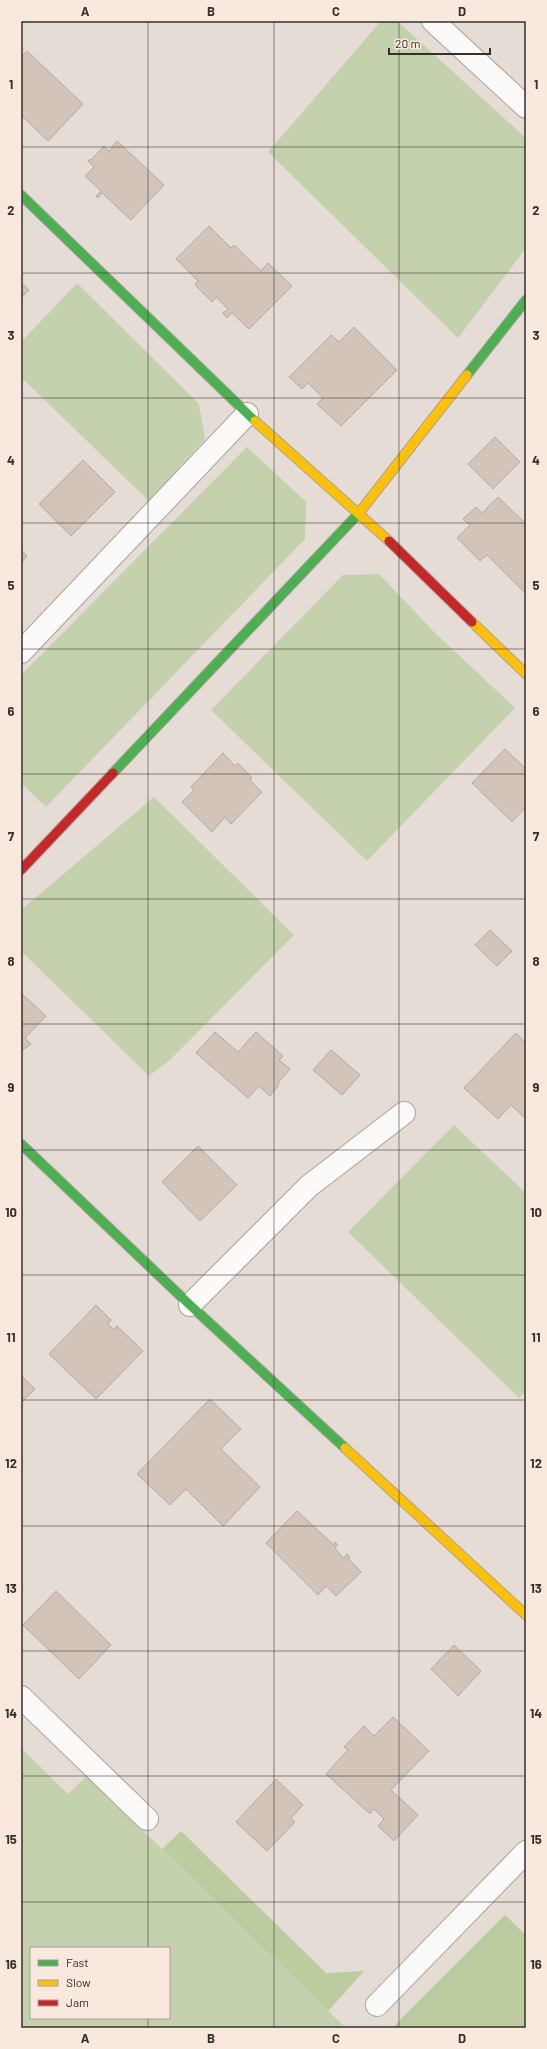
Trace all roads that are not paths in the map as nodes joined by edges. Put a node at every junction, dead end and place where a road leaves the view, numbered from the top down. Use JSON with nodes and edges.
{"nodes":[{"id":1,"x":433,"y":21,"type":"edge"},
{"id":2,"x":526,"y":107,"type":"edge"},
{"id":3,"x":21,"y":195,"type":"edge"},
{"id":4,"x":526,"y":300,"type":"edge"},
{"id":5,"x":247,"y":414,"type":"junction"},
{"id":6,"x":359,"y":513,"type":"junction"},
{"id":7,"x":21,"y":652,"type":"edge"},
{"id":8,"x":526,"y":674,"type":"edge"},
{"id":9,"x":21,"y":870,"type":"edge"},
{"id":10,"x":404,"y":1113,"type":"dead end"},
{"id":11,"x":21,"y":1144,"type":"edge"},
{"id":12,"x":190,"y":1305,"type":"junction"},
{"id":13,"x":526,"y":1615,"type":"edge"},
{"id":14,"x":21,"y":1696,"type":"edge"},
{"id":15,"x":147,"y":1819,"type":"dead end"},
{"id":16,"x":526,"y":1852,"type":"edge"},
{"id":17,"x":377,"y":2005,"type":"dead end"}],
"edges":[{"from":1,"to":2,"type":"street"},
{"from":3,"to":5,"type":"street"},
{"from":4,"to":6,"type":"street"},
{"from":5,"to":6,"type":"street"},
{"from":5,"to":7,"type":"street"},
{"from":6,"to":8,"type":"street"},
{"from":6,"to":9,"type":"street"},
{"from":10,"to":12,"type":"street"},
{"from":11,"to":12,"type":"street"},
{"from":12,"to":13,"type":"street"},
{"from":14,"to":15,"type":"street"},
{"from":16,"to":17,"type":"street"}]}
